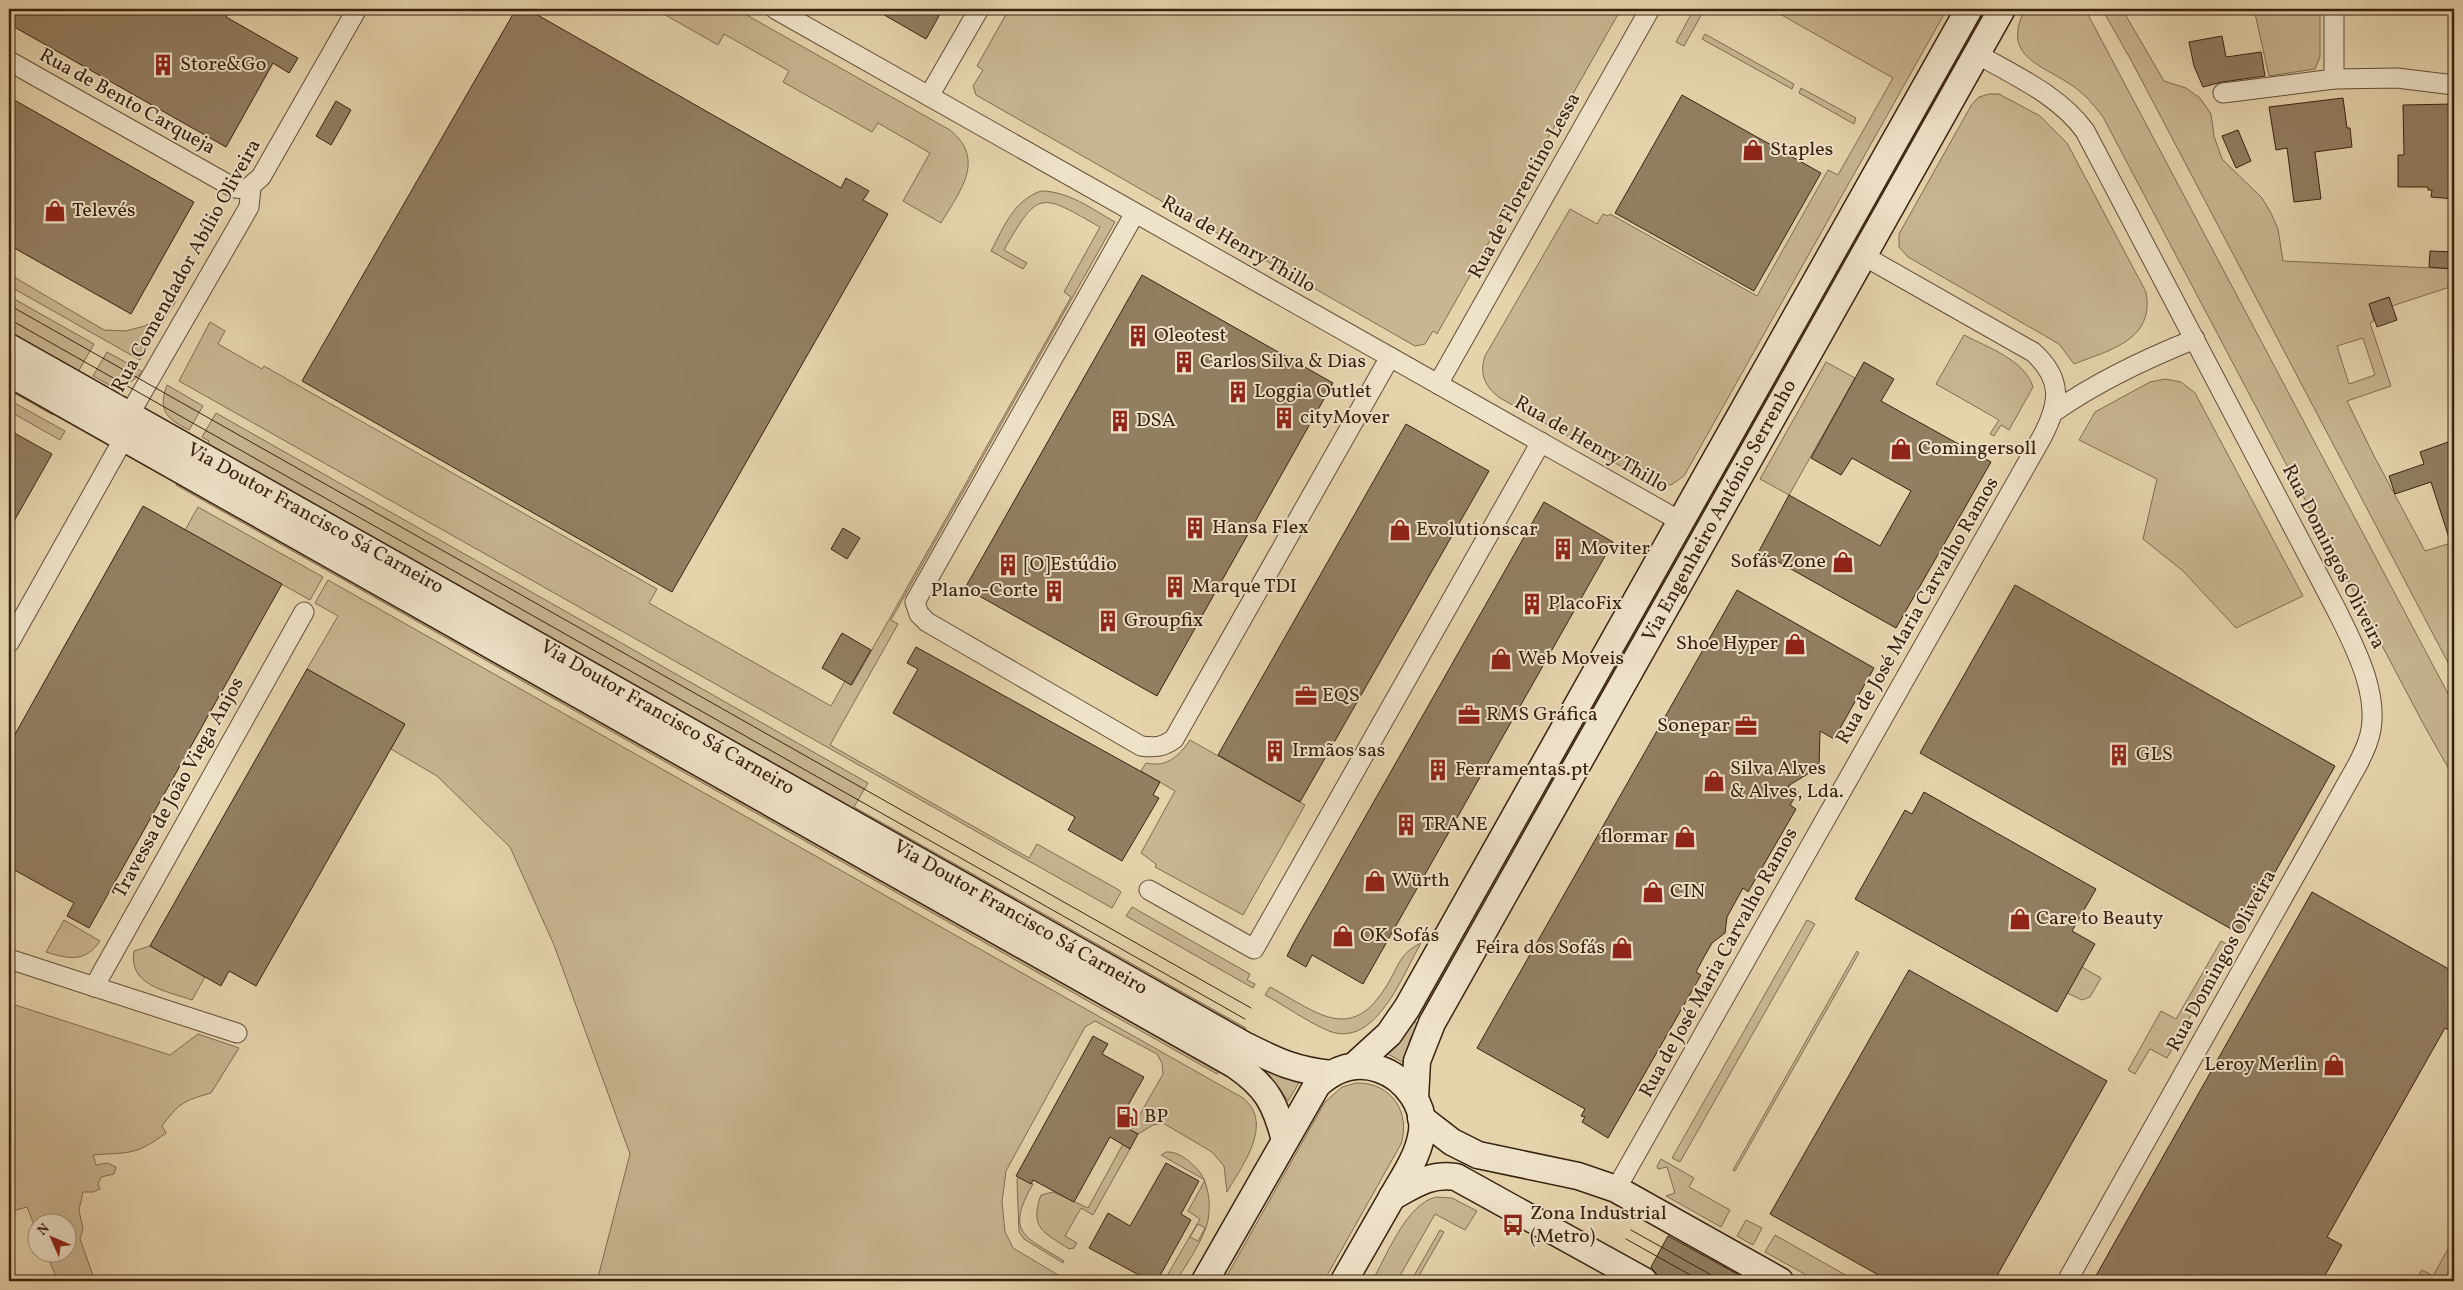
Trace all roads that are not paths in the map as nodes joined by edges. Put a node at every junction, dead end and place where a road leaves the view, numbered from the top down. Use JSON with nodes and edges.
{"nodes":[{"id":1,"x":357,"y":9,"type":"edge"},
{"id":2,"x":775,"y":9,"type":"edge"},
{"id":3,"x":978,"y":9,"type":"edge"},
{"id":4,"x":1650,"y":9,"type":"edge"},
{"id":5,"x":1969,"y":9,"type":"edge"},
{"id":6,"x":2002,"y":9,"type":"edge"},
{"id":7,"x":2334,"y":9,"type":"edge"},
{"id":8,"x":1978,"y":54,"type":"junction"},
{"id":9,"x":9,"y":61,"type":"edge"},
{"id":10,"x":2334,"y":79,"type":"junction"},
{"id":11,"x":2454,"y":86,"type":"edge"},
{"id":12,"x":2222,"y":93,"type":"dead end"},
{"id":13,"x":929,"y":96,"type":"junction"},
{"id":14,"x":251,"y":188,"type":"junction"},
{"id":15,"x":1135,"y":213,"type":"junction"},
{"id":16,"x":1864,"y":256,"type":"junction"},
{"id":17,"x":2195,"y":339,"type":"junction"},
{"id":18,"x":9,"y":347,"type":"edge"},
{"id":19,"x":1390,"y":357,"type":"junction"},
{"id":20,"x":9,"y":373,"type":"edge"},
{"id":21,"x":1438,"y":384,"type":"junction"},
{"id":22,"x":2054,"y":412,"type":"junction"},
{"id":23,"x":127,"y":426,"type":"junction"},
{"id":24,"x":1541,"y":442,"type":"junction"},
{"id":25,"x":1680,"y":521,"type":"junction"},
{"id":26,"x":304,"y":612,"type":"dead end"},
{"id":27,"x":9,"y":643,"type":"edge"},
{"id":28,"x":1149,"y":890,"type":"dead end"},
{"id":29,"x":9,"y":959,"type":"edge"},
{"id":30,"x":94,"y":987,"type":"junction"},
{"id":31,"x":237,"y":1033,"type":"dead end"},
{"id":32,"x":1343,"y":1070,"type":"junction"},
{"id":33,"x":1418,"y":1108,"type":"junction"},
{"id":34,"x":1285,"y":1140,"type":"junction"},
{"id":35,"x":1616,"y":1189,"type":"junction"},
{"id":36,"x":1392,"y":1198,"type":"junction"},
{"id":37,"x":1205,"y":1281,"type":"edge"},
{"id":38,"x":1344,"y":1281,"type":"edge"},
{"id":39,"x":1644,"y":1281,"type":"edge"},
{"id":40,"x":1780,"y":1281,"type":"edge"},
{"id":41,"x":2067,"y":1281,"type":"edge"}],
"edges":[{"from":1,"to":14,"type":"street","name":"Rua Comendador Abílio Oliveira"},
{"from":2,"to":13,"type":"street","name":"Rua de Henry Thillo"},
{"from":3,"to":13,"type":"street"},
{"from":4,"to":21,"type":"street","name":"Rua de Florentino Lessa"},
{"from":5,"to":25,"type":"main road","name":"Via Engenheiro António Serrenho"},
{"from":6,"to":8,"type":"main road","name":"Via Engenheiro António Serrenho"},
{"from":7,"to":10,"type":"street"},
{"from":8,"to":16,"type":"main road","name":"Via Engenheiro António Serrenho"},
{"from":8,"to":17,"type":"street","name":"Rua Domingos Oliveira"},
{"from":9,"to":14,"type":"street","name":"Rua de Bento Carqueja"},
{"from":10,"to":11,"type":"street"},
{"from":10,"to":12,"type":"street"},
{"from":13,"to":15,"type":"street","name":"Rua de Henry Thillo"},
{"from":14,"to":23,"type":"street","name":"Rua Comendador Abílio Oliveira"},
{"from":15,"to":19,"type":"street","name":"Rua de Henry Thillo"},
{"from":15,"to":19,"type":"street"},
{"from":16,"to":22,"type":"street","name":"Rua de José Maria Carvalho Ramos"},
{"from":16,"to":33,"type":"main road","name":"Via Engenheiro António Serrenho"},
{"from":17,"to":22,"type":"street"},
{"from":17,"to":41,"type":"street","name":"Rua Domingos Oliveira"},
{"from":18,"to":23,"type":"main road","name":"Via Doutor Francisco Sá Carneiro"},
{"from":19,"to":21,"type":"street","name":"Rua de Henry Thillo"},
{"from":20,"to":23,"type":"main road","name":"Via Doutor Francisco Sá Carneiro"},
{"from":21,"to":24,"type":"street","name":"Rua de Henry Thillo"},
{"from":22,"to":35,"type":"street","name":"Rua de José Maria Carvalho Ramos"},
{"from":23,"to":27,"type":"street","name":"Rua Comendador Abílio Oliveira"},
{"from":23,"to":32,"type":"main road","name":"Via Doutor Francisco Sá Carneiro"},
{"from":23,"to":34,"type":"main road","name":"Via Doutor Francisco Sá Carneiro"},
{"from":24,"to":25,"type":"street","name":"Rua de Henry Thillo"},
{"from":24,"to":28,"type":"street"},
{"from":25,"to":32,"type":"main road","name":"Via Engenheiro António Serrenho"},
{"from":26,"to":30,"type":"street","name":"Travessa de João Viega Anjos"},
{"from":29,"to":30,"type":"street"},
{"from":30,"to":31,"type":"street"},
{"from":32,"to":33,"type":"main road","name":"Via Doutor Francisco Sá Carneiro"},
{"from":32,"to":34,"type":"main road","name":"Via Engenheiro António Serrenho"},
{"from":33,"to":35,"type":"main road","name":"Via Doutor Francisco Sá Carneiro"},
{"from":33,"to":36,"type":"main road","name":"Via Engenheiro António Serrenho"},
{"from":34,"to":37,"type":"main road","name":"Via Engenheiro António Serrenho"},
{"from":35,"to":40,"type":"main road","name":"Via Doutor Francisco Sá Carneiro"},
{"from":36,"to":38,"type":"main road","name":"Via Engenheiro António Serrenho"},
{"from":36,"to":39,"type":"main road"}]}
